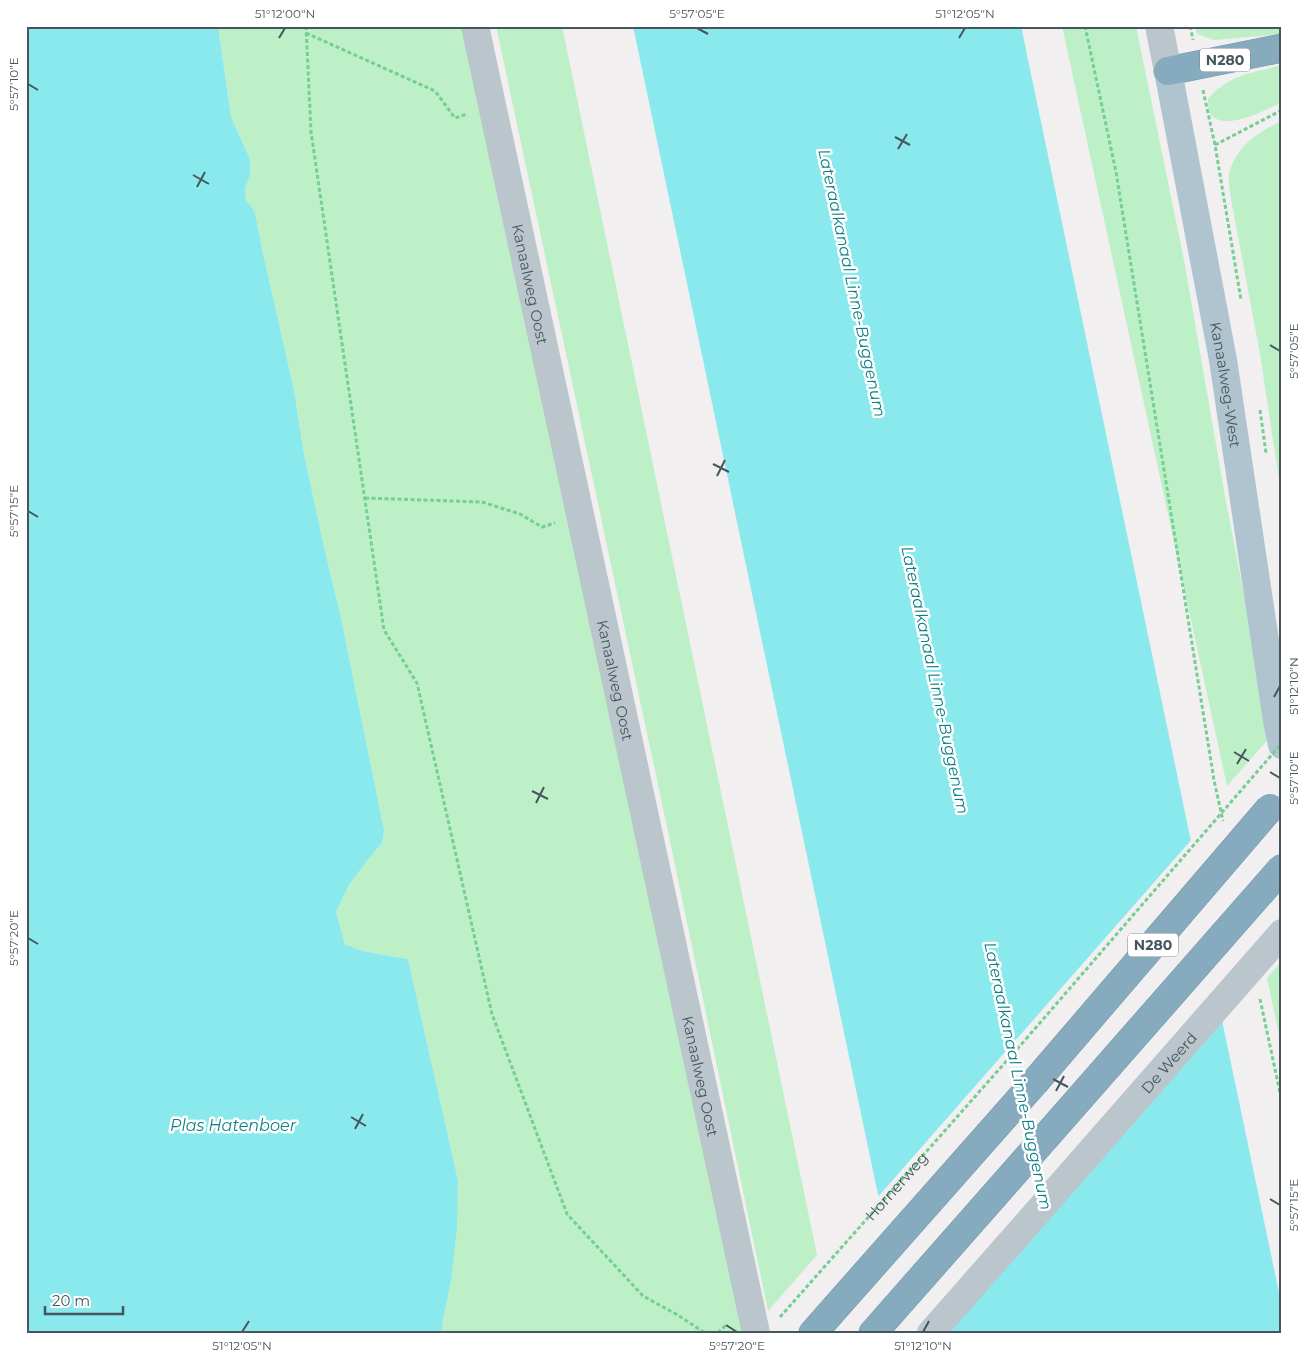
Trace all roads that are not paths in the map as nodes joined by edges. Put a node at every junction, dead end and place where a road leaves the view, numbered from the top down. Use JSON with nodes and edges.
{"nodes":[{"id":1,"x":475,"y":26,"type":"edge"},
{"id":2,"x":1159,"y":26,"type":"edge"},
{"id":3,"x":1282,"y":48,"type":"edge"},
{"id":4,"x":1168,"y":71,"type":"junction"},
{"id":5,"x":1282,"y":744,"type":"edge"},
{"id":6,"x":1282,"y":795,"type":"edge"},
{"id":7,"x":1282,"y":868,"type":"edge"},
{"id":8,"x":1282,"y":933,"type":"edge"},
{"id":9,"x":756,"y":1333,"type":"edge"},
{"id":10,"x":813,"y":1333,"type":"edge"},
{"id":11,"x":873,"y":1333,"type":"edge"},
{"id":12,"x":931,"y":1333,"type":"edge"}],
"edges":[{"from":1,"to":9,"type":"street","name":"Kanaalweg Oost"},
{"from":2,"to":4,"type":"street","name":"Kanaalweg-West"},
{"from":3,"to":4,"type":"highway","number":"N280"},
{"from":4,"to":5,"type":"main road","name":"Kanaalweg-West"},
{"from":6,"to":10,"type":"highway","number":"N280","bridge":true},
{"from":7,"to":11,"type":"highway","number":"N280","bridge":true},
{"from":8,"to":12,"type":"street","name":"De Weerd","bridge":true}]}
